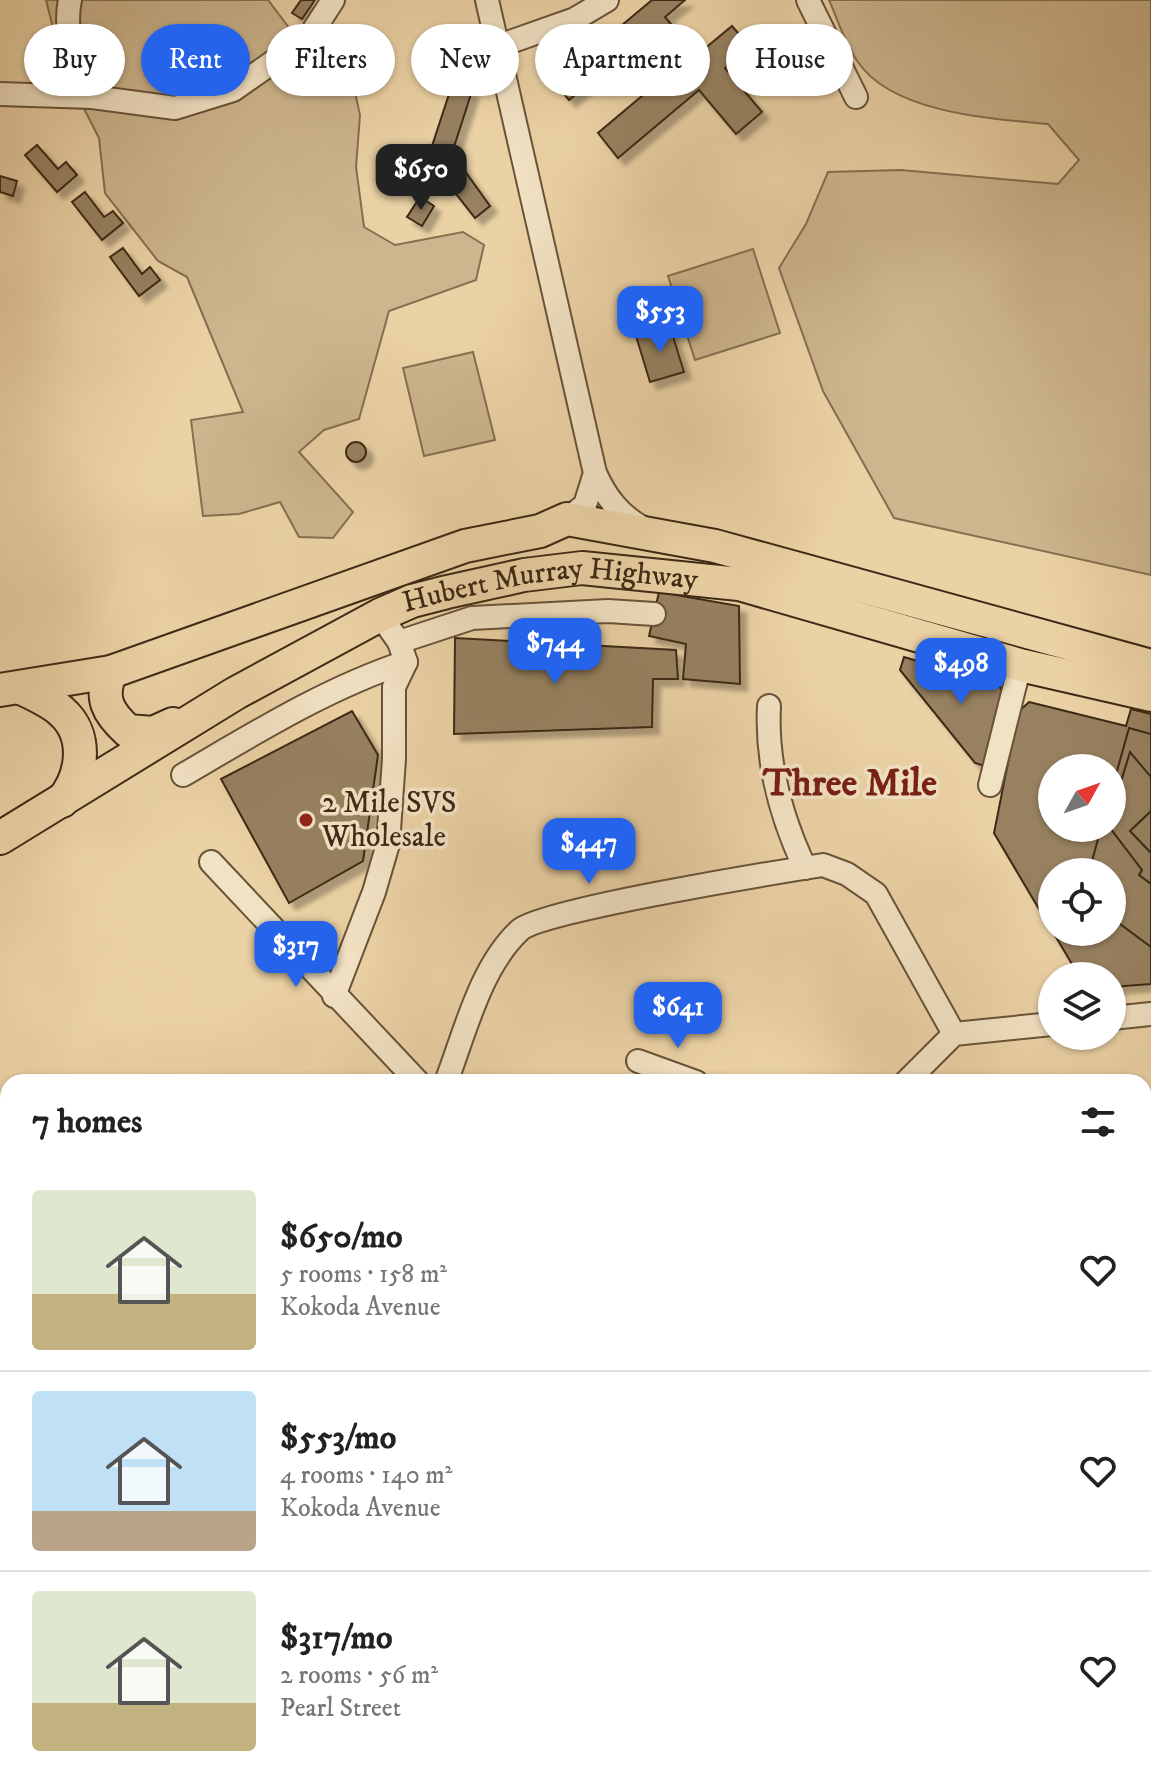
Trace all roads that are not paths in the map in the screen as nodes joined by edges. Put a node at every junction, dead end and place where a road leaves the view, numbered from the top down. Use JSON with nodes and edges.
{"nodes":[{"id":1,"x":70,"y":0,"type":"edge"},
{"id":2,"x":333,"y":0,"type":"edge"},
{"id":3,"x":487,"y":0,"type":"edge"},
{"id":4,"x":607,"y":0,"type":"edge"},
{"id":5,"x":808,"y":0,"type":"edge"},
{"id":6,"x":492,"y":24,"type":"edge"},
{"id":7,"x":519,"y":39,"type":"edge"},
{"id":8,"x":0,"y":94,"type":"edge"},
{"id":9,"x":507,"y":96,"type":"edge"},
{"id":10,"x":92,"y":97,"type":"junction"},
{"id":11,"x":856,"y":97,"type":"dead end"},
{"id":12,"x":595,"y":473,"type":"junction"},
{"id":13,"x":567,"y":519,"type":"junction"},
{"id":14,"x":662,"y":536,"type":"junction"},
{"id":15,"x":654,"y":614,"type":"dead end"},
{"id":16,"x":380,"y":615,"type":"junction"},
{"id":17,"x":403,"y":652,"type":"junction"},
{"id":18,"x":1020,"y":665,"type":"junction"},
{"id":19,"x":111,"y":672,"type":"junction"},
{"id":20,"x":1149,"y":672,"type":"edge"},
{"id":21,"x":12,"y":690,"type":"edge"},
{"id":22,"x":236,"y":693,"type":"junction"},
{"id":23,"x":769,"y":706,"type":"dead end"},
{"id":24,"x":183,"y":775,"type":"dead end"},
{"id":25,"x":990,"y":785,"type":"dead end"},
{"id":26,"x":61,"y":803,"type":"junction"},
{"id":27,"x":0,"y":838,"type":"edge"},
{"id":28,"x":211,"y":862,"type":"dead end"},
{"id":29,"x":805,"y":868,"type":"junction"},
{"id":30,"x":334,"y":996,"type":"junction"},
{"id":31,"x":1151,"y":1014,"type":"edge"},
{"id":32,"x":1126,"y":1017,"type":"edge"},
{"id":33,"x":1038,"y":1025,"type":"edge"},
{"id":34,"x":954,"y":1034,"type":"junction"},
{"id":35,"x":638,"y":1061,"type":"dead end"},
{"id":36,"x":410,"y":1074,"type":"edge"},
{"id":37,"x":449,"y":1074,"type":"edge"},
{"id":38,"x":674,"y":1074,"type":"edge"},
{"id":39,"x":914,"y":1074,"type":"edge"}],
"edges":[{"from":1,"to":10,"type":"street"},
{"from":2,"to":10,"type":"street"},
{"from":3,"to":6,"type":"street"},
{"from":4,"to":7,"type":"street"},
{"from":5,"to":11,"type":"street"},
{"from":8,"to":10,"type":"street"},
{"from":9,"to":12,"type":"street"},
{"from":12,"to":13,"type":"street"},
{"from":12,"to":14,"type":"street"},
{"from":13,"to":14,"type":"highway","name":"Hubert Murray Highway"},
{"from":13,"to":19,"type":"highway","name":"Hubert Murray Highway"},
{"from":14,"to":20,"type":"highway","name":"Hubert Murray Highway"},
{"from":15,"to":17,"type":"street"},
{"from":16,"to":17,"type":"street"},
{"from":16,"to":18,"type":"highway","name":"Hubert Murray Highway"},
{"from":16,"to":22,"type":"highway","name":"Hubert Murray Highway"},
{"from":17,"to":24,"type":"street"},
{"from":17,"to":30,"type":"street"},
{"from":18,"to":20,"type":"highway","name":"Hubert Murray Highway"},
{"from":18,"to":25,"type":"street"},
{"from":19,"to":21,"type":"highway","name":"Hubert Murray Highway"},
{"from":19,"to":22,"type":"highway"},
{"from":21,"to":26,"type":"highway"},
{"from":22,"to":26,"type":"highway","name":"Hubert Murray Highway"},
{"from":23,"to":29,"type":"street"},
{"from":26,"to":27,"type":"highway","name":"Hubert Murray Highway"},
{"from":28,"to":30,"type":"street"},
{"from":29,"to":34,"type":"street"},
{"from":29,"to":37,"type":"street"},
{"from":30,"to":36,"type":"street"},
{"from":31,"to":32,"type":"street"},
{"from":33,"to":34,"type":"street"},
{"from":34,"to":39,"type":"street"},
{"from":35,"to":38,"type":"street"}]}
